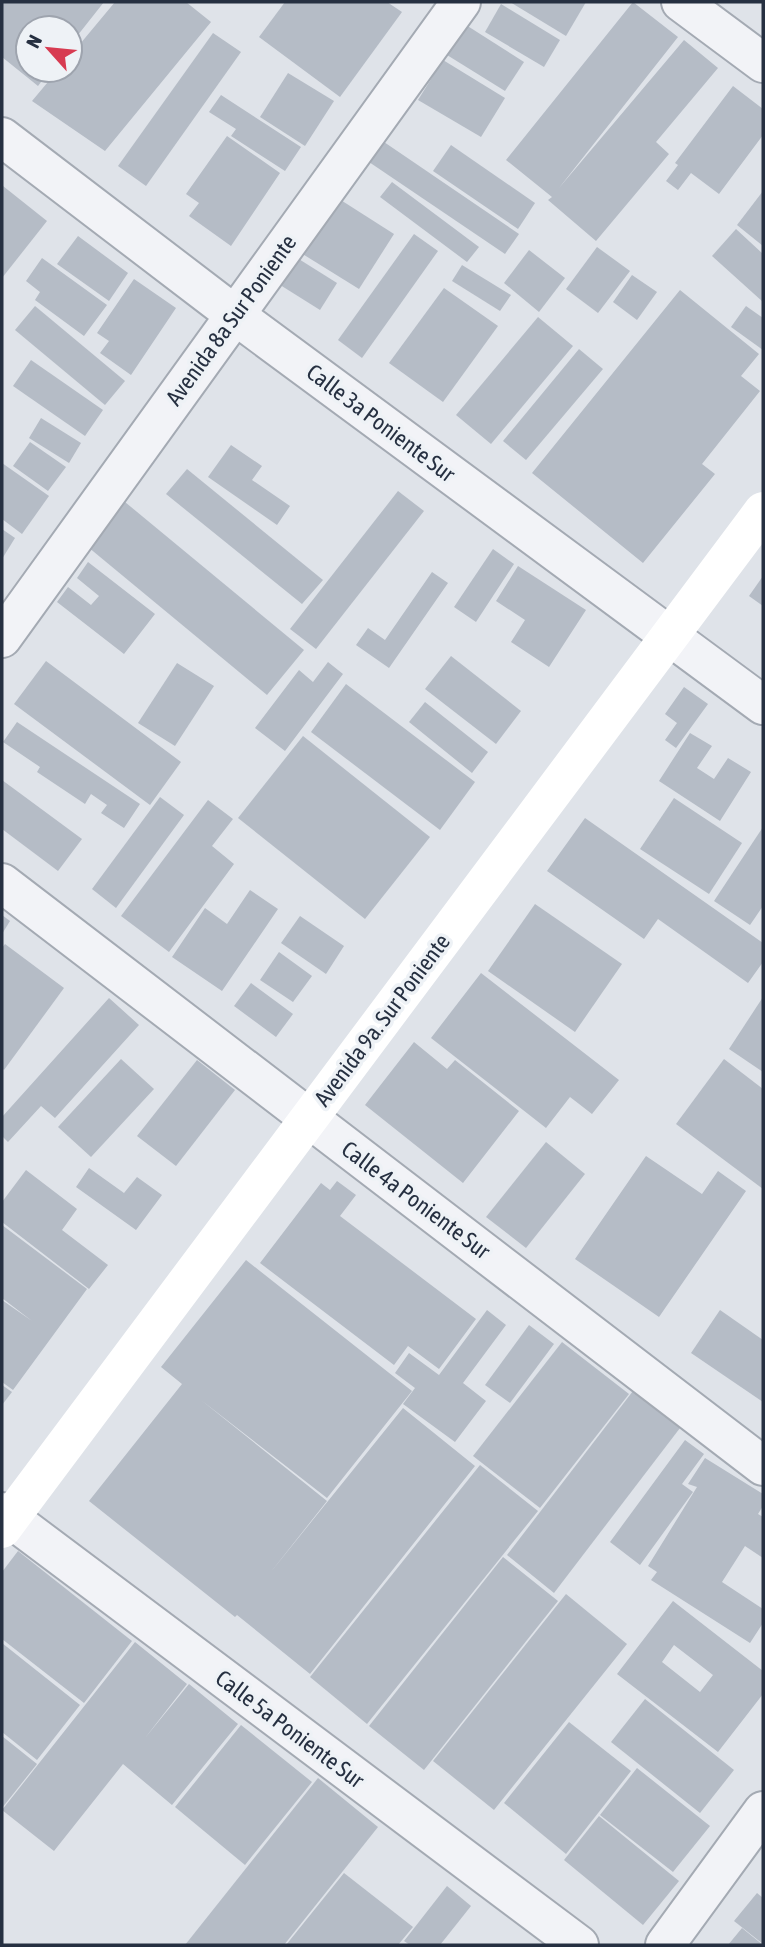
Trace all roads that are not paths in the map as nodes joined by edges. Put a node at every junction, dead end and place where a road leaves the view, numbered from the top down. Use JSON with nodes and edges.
{"nodes":[{"id":1,"x":461,"y":2,"type":"edge"},
{"id":2,"x":681,"y":2,"type":"edge"},
{"id":3,"x":763,"y":63,"type":"edge"},
{"id":4,"x":2,"y":137,"type":"edge"},
{"id":5,"x":235,"y":315,"type":"junction"},
{"id":6,"x":763,"y":511,"type":"edge"},
{"id":7,"x":669,"y":636,"type":"junction"},
{"id":8,"x":2,"y":638,"type":"edge"},
{"id":9,"x":763,"y":705,"type":"edge"},
{"id":10,"x":2,"y":883,"type":"edge"},
{"id":11,"x":309,"y":1118,"type":"junction"},
{"id":12,"x":763,"y":1466,"type":"edge"},
{"id":13,"x":4,"y":1519,"type":"edge"},
{"id":14,"x":763,"y":1811,"type":"edge"},
{"id":15,"x":579,"y":1945,"type":"edge"},
{"id":16,"x":665,"y":1945,"type":"edge"}],
"edges":[{"from":1,"to":5,"type":"street","name":"Avenida 8a Sur Poniente"},
{"from":2,"to":3,"type":"street"},
{"from":4,"to":5,"type":"street","name":"Calle 3a Poniente Sur"},
{"from":5,"to":7,"type":"street","name":"Calle 3a Poniente Sur"},
{"from":5,"to":8,"type":"street","name":"Avenida 8a Sur Poniente"},
{"from":6,"to":7,"type":"main road","name":"Avenida 9a. Sur Poniente"},
{"from":7,"to":9,"type":"street","name":"Calle 3a Poniente Sur"},
{"from":7,"to":11,"type":"main road","name":"Avenida 9a. Sur Poniente"},
{"from":10,"to":11,"type":"street","name":"Calle 4a Poniente Sur"},
{"from":11,"to":12,"type":"street","name":"Calle 4a Poniente Sur"},
{"from":11,"to":13,"type":"main road","name":"Avenida 9a. Sur Poniente"},
{"from":13,"to":15,"type":"street","name":"Calle 5a Poniente Sur"},
{"from":14,"to":16,"type":"street"}]}
